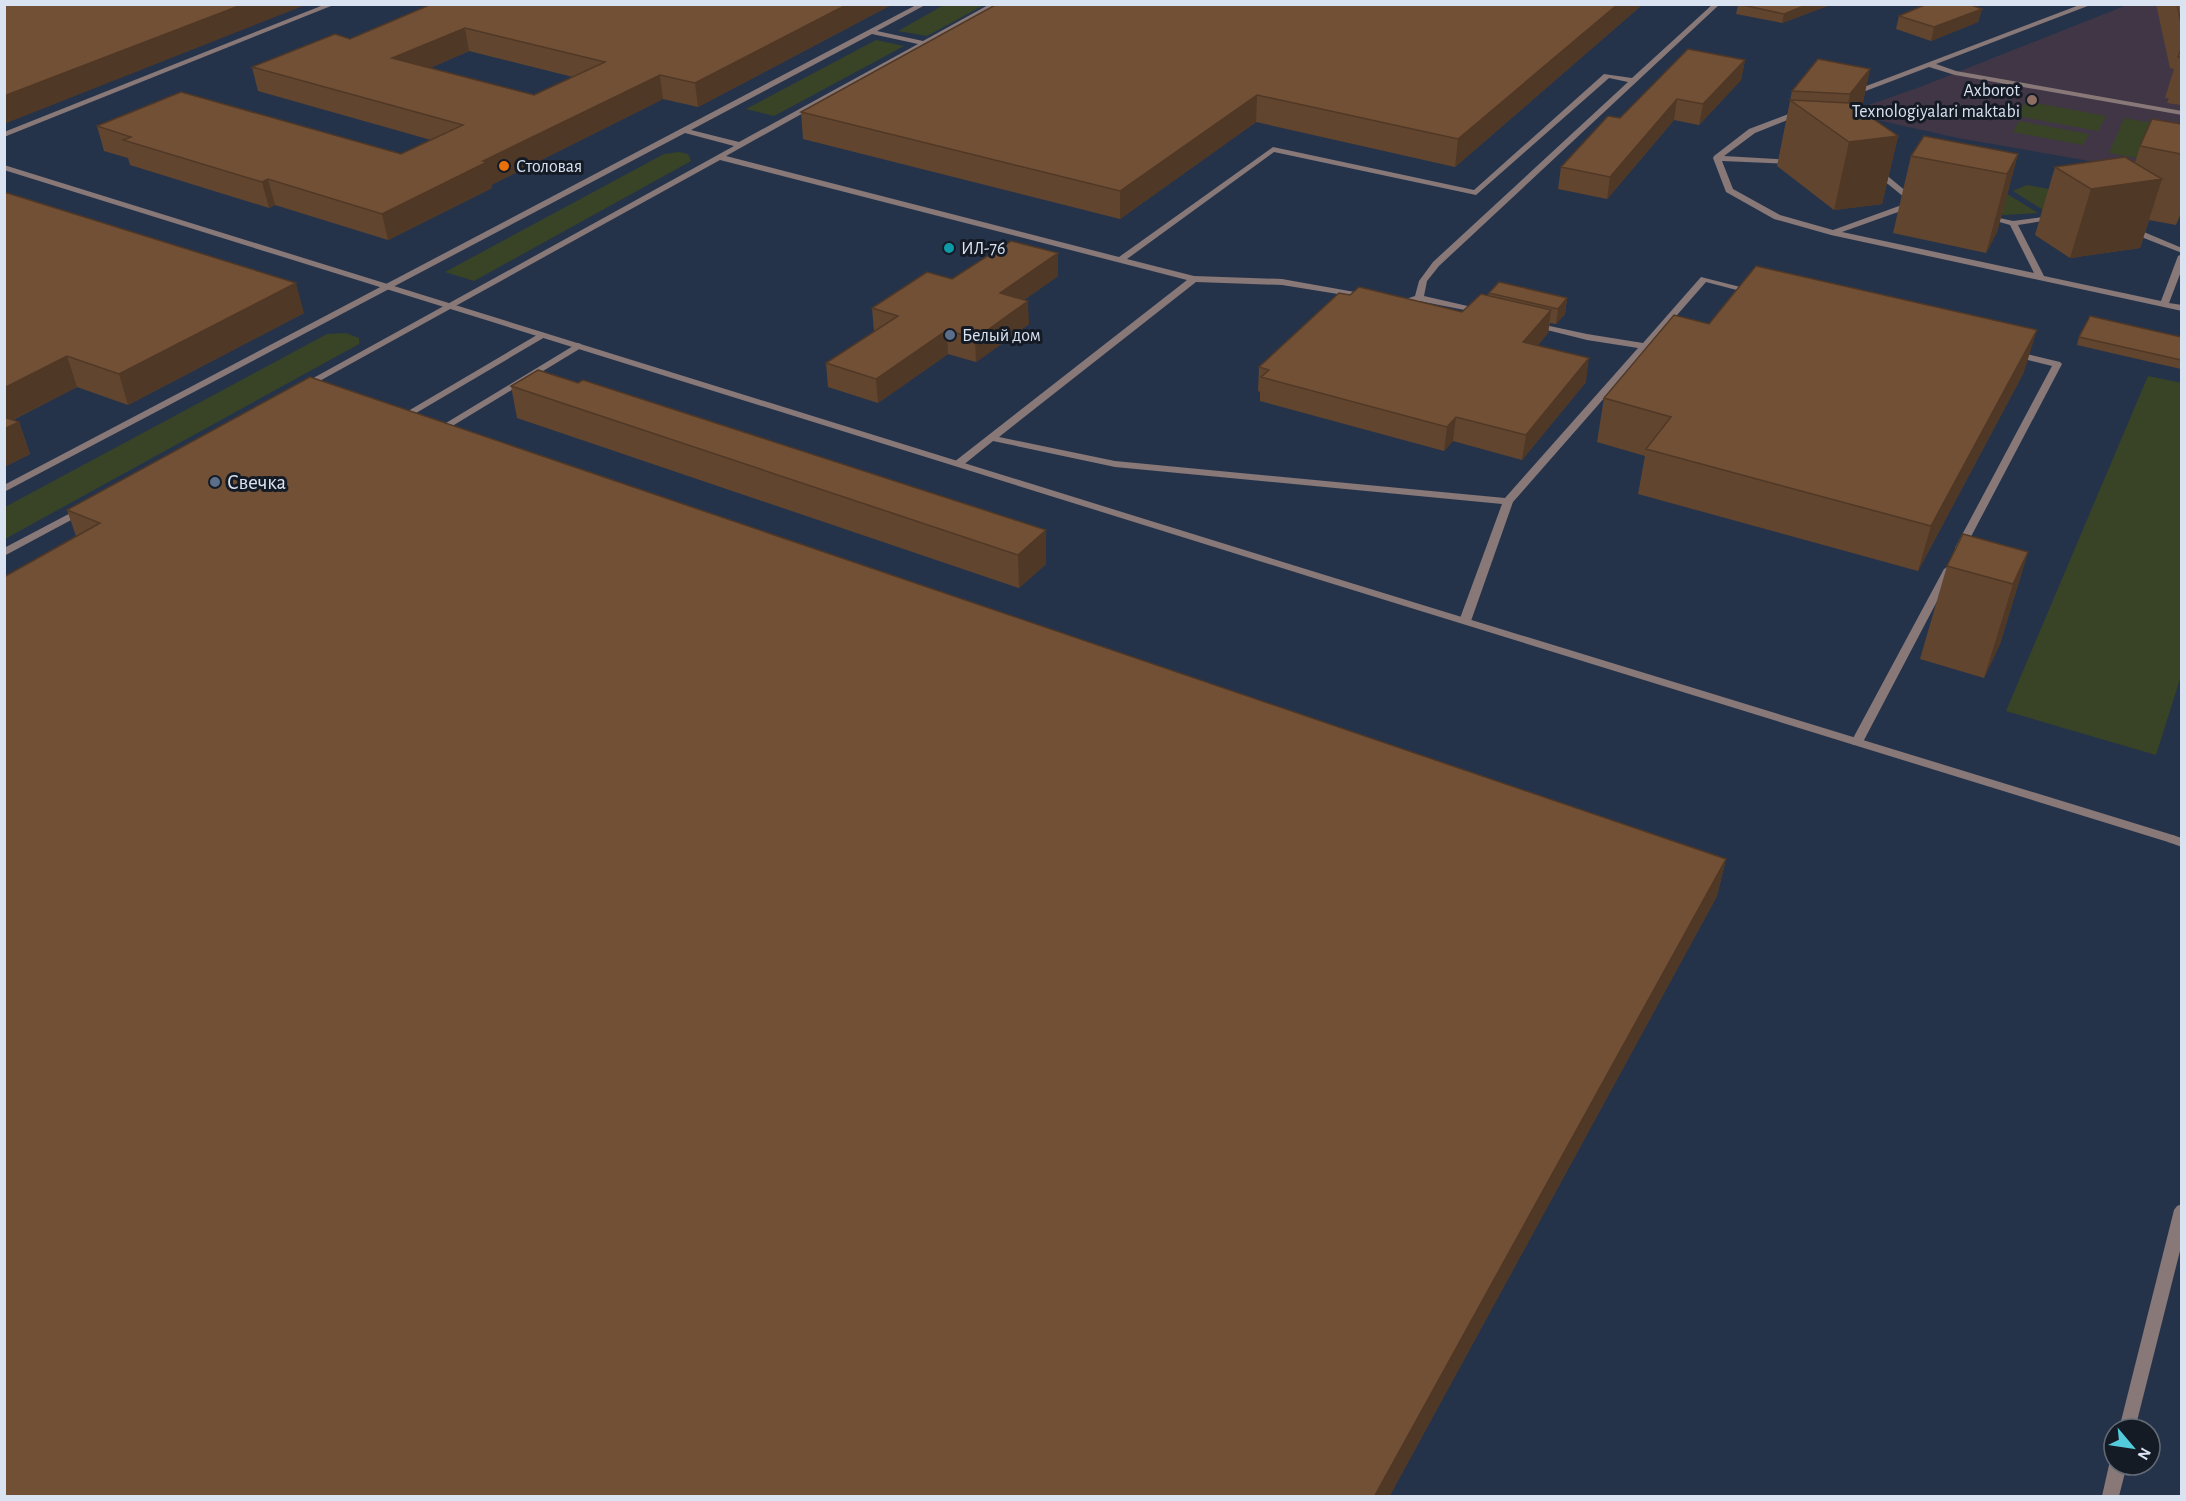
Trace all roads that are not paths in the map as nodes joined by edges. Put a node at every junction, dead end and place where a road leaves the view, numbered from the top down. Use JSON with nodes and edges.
{"nodes":[{"id":1,"x":333,"y":4,"type":"edge"},
{"id":2,"x":924,"y":4,"type":"edge"},
{"id":3,"x":996,"y":4,"type":"edge"},
{"id":4,"x":1717,"y":4,"type":"edge"},
{"id":5,"x":2090,"y":4,"type":"edge"},
{"id":6,"x":871,"y":32,"type":"junction"},
{"id":7,"x":925,"y":44,"type":"junction"},
{"id":8,"x":1931,"y":65,"type":"junction"},
{"id":9,"x":1634,"y":81,"type":"junction"},
{"id":10,"x":1840,"y":98,"type":"edge"},
{"id":11,"x":1810,"y":108,"type":"edge"},
{"id":12,"x":2181,"y":113,"type":"edge"},
{"id":13,"x":685,"y":131,"type":"junction"},
{"id":14,"x":4,"y":135,"type":"edge"},
{"id":15,"x":740,"y":145,"type":"junction"},
{"id":16,"x":719,"y":157,"type":"junction"},
{"id":17,"x":1717,"y":158,"type":"junction"},
{"id":18,"x":1875,"y":160,"type":"edge"},
{"id":19,"x":1800,"y":163,"type":"edge"},
{"id":20,"x":4,"y":167,"type":"edge"},
{"id":21,"x":1916,"y":202,"type":"junction"},
{"id":22,"x":1927,"y":205,"type":"dead end"},
{"id":23,"x":1971,"y":214,"type":"edge"},
{"id":24,"x":2068,"y":215,"type":"dead end"},
{"id":25,"x":2013,"y":223,"type":"junction"},
{"id":26,"x":2118,"y":225,"type":"edge"},
{"id":27,"x":1834,"y":233,"type":"junction"},
{"id":28,"x":2181,"y":251,"type":"edge"},
{"id":29,"x":2181,"y":256,"type":"edge"},
{"id":30,"x":1121,"y":260,"type":"junction"},
{"id":31,"x":2040,"y":277,"type":"junction"},
{"id":32,"x":1194,"y":279,"type":"junction"},
{"id":33,"x":390,"y":287,"type":"junction"},
{"id":34,"x":1761,"y":293,"type":"edge"},
{"id":35,"x":1419,"y":298,"type":"junction"},
{"id":36,"x":1372,"y":299,"type":"edge"},
{"id":37,"x":1383,"y":301,"type":"edge"},
{"id":38,"x":2164,"y":304,"type":"junction"},
{"id":39,"x":448,"y":305,"type":"junction"},
{"id":40,"x":2181,"y":308,"type":"edge"},
{"id":41,"x":1497,"y":316,"type":"edge"},
{"id":42,"x":1519,"y":321,"type":"edge"},
{"id":43,"x":542,"y":334,"type":"junction"},
{"id":44,"x":578,"y":346,"type":"junction"},
{"id":45,"x":1645,"y":346,"type":"junction"},
{"id":46,"x":2001,"y":351,"type":"edge"},
{"id":47,"x":294,"y":392,"type":"edge"},
{"id":48,"x":408,"y":414,"type":"edge"},
{"id":49,"x":446,"y":426,"type":"edge"},
{"id":50,"x":991,"y":438,"type":"junction"},
{"id":51,"x":958,"y":464,"type":"junction"},
{"id":52,"x":4,"y":489,"type":"edge"},
{"id":53,"x":1508,"y":501,"type":"junction"},
{"id":54,"x":87,"y":507,"type":"edge"},
{"id":55,"x":4,"y":553,"type":"edge"},
{"id":56,"x":1958,"y":553,"type":"edge"},
{"id":57,"x":1952,"y":564,"type":"edge"},
{"id":58,"x":1465,"y":621,"type":"junction"},
{"id":59,"x":1857,"y":742,"type":"junction"},
{"id":60,"x":2178,"y":841,"type":"edge"},
{"id":61,"x":2181,"y":1210,"type":"edge"},
{"id":62,"x":2130,"y":1417,"type":"edge"},
{"id":63,"x":2115,"y":1477,"type":"edge"},
{"id":64,"x":2110,"y":1497,"type":"edge"}],
"edges":[{"from":1,"to":14,"type":"street"},
{"from":2,"to":6,"type":"street"},
{"from":3,"to":7,"type":"street"},
{"from":4,"to":9,"type":"street"},
{"from":5,"to":8,"type":"street"},
{"from":6,"to":7,"type":"street"},
{"from":6,"to":13,"type":"street"},
{"from":7,"to":15,"type":"street"},
{"from":8,"to":10,"type":"street"},
{"from":8,"to":12,"type":"street"},
{"from":9,"to":30,"type":"street"},
{"from":9,"to":35,"type":"street"},
{"from":11,"to":17,"type":"street"},
{"from":13,"to":15,"type":"street"},
{"from":13,"to":33,"type":"street"},
{"from":15,"to":16,"type":"street"},
{"from":16,"to":30,"type":"street"},
{"from":16,"to":39,"type":"street"},
{"from":17,"to":19,"type":"street"},
{"from":17,"to":27,"type":"street"},
{"from":18,"to":21,"type":"street"},
{"from":20,"to":33,"type":"street"},
{"from":21,"to":22,"type":"street"},
{"from":21,"to":27,"type":"street"},
{"from":23,"to":25,"type":"street"},
{"from":24,"to":25,"type":"street"},
{"from":25,"to":31,"type":"street"},
{"from":26,"to":28,"type":"street"},
{"from":27,"to":31,"type":"street"},
{"from":29,"to":38,"type":"street"},
{"from":30,"to":32,"type":"street"},
{"from":31,"to":38,"type":"street"},
{"from":32,"to":36,"type":"street"},
{"from":32,"to":50,"type":"street"},
{"from":33,"to":39,"type":"street"},
{"from":33,"to":52,"type":"street"},
{"from":34,"to":45,"type":"street"},
{"from":35,"to":37,"type":"street"},
{"from":35,"to":41,"type":"street"},
{"from":38,"to":40,"type":"street"},
{"from":39,"to":43,"type":"street"},
{"from":39,"to":47,"type":"street"},
{"from":42,"to":45,"type":"street"},
{"from":43,"to":44,"type":"street"},
{"from":43,"to":48,"type":"street"},
{"from":44,"to":49,"type":"street"},
{"from":44,"to":51,"type":"street"},
{"from":45,"to":53,"type":"street"},
{"from":46,"to":56,"type":"street"},
{"from":50,"to":51,"type":"street"},
{"from":50,"to":53,"type":"street"},
{"from":51,"to":58,"type":"street"},
{"from":53,"to":58,"type":"street"},
{"from":54,"to":55,"type":"street"},
{"from":57,"to":59,"type":"street"},
{"from":58,"to":59,"type":"street"},
{"from":59,"to":60,"type":"street"},
{"from":61,"to":62,"type":"street"},
{"from":63,"to":64,"type":"street"}]}
